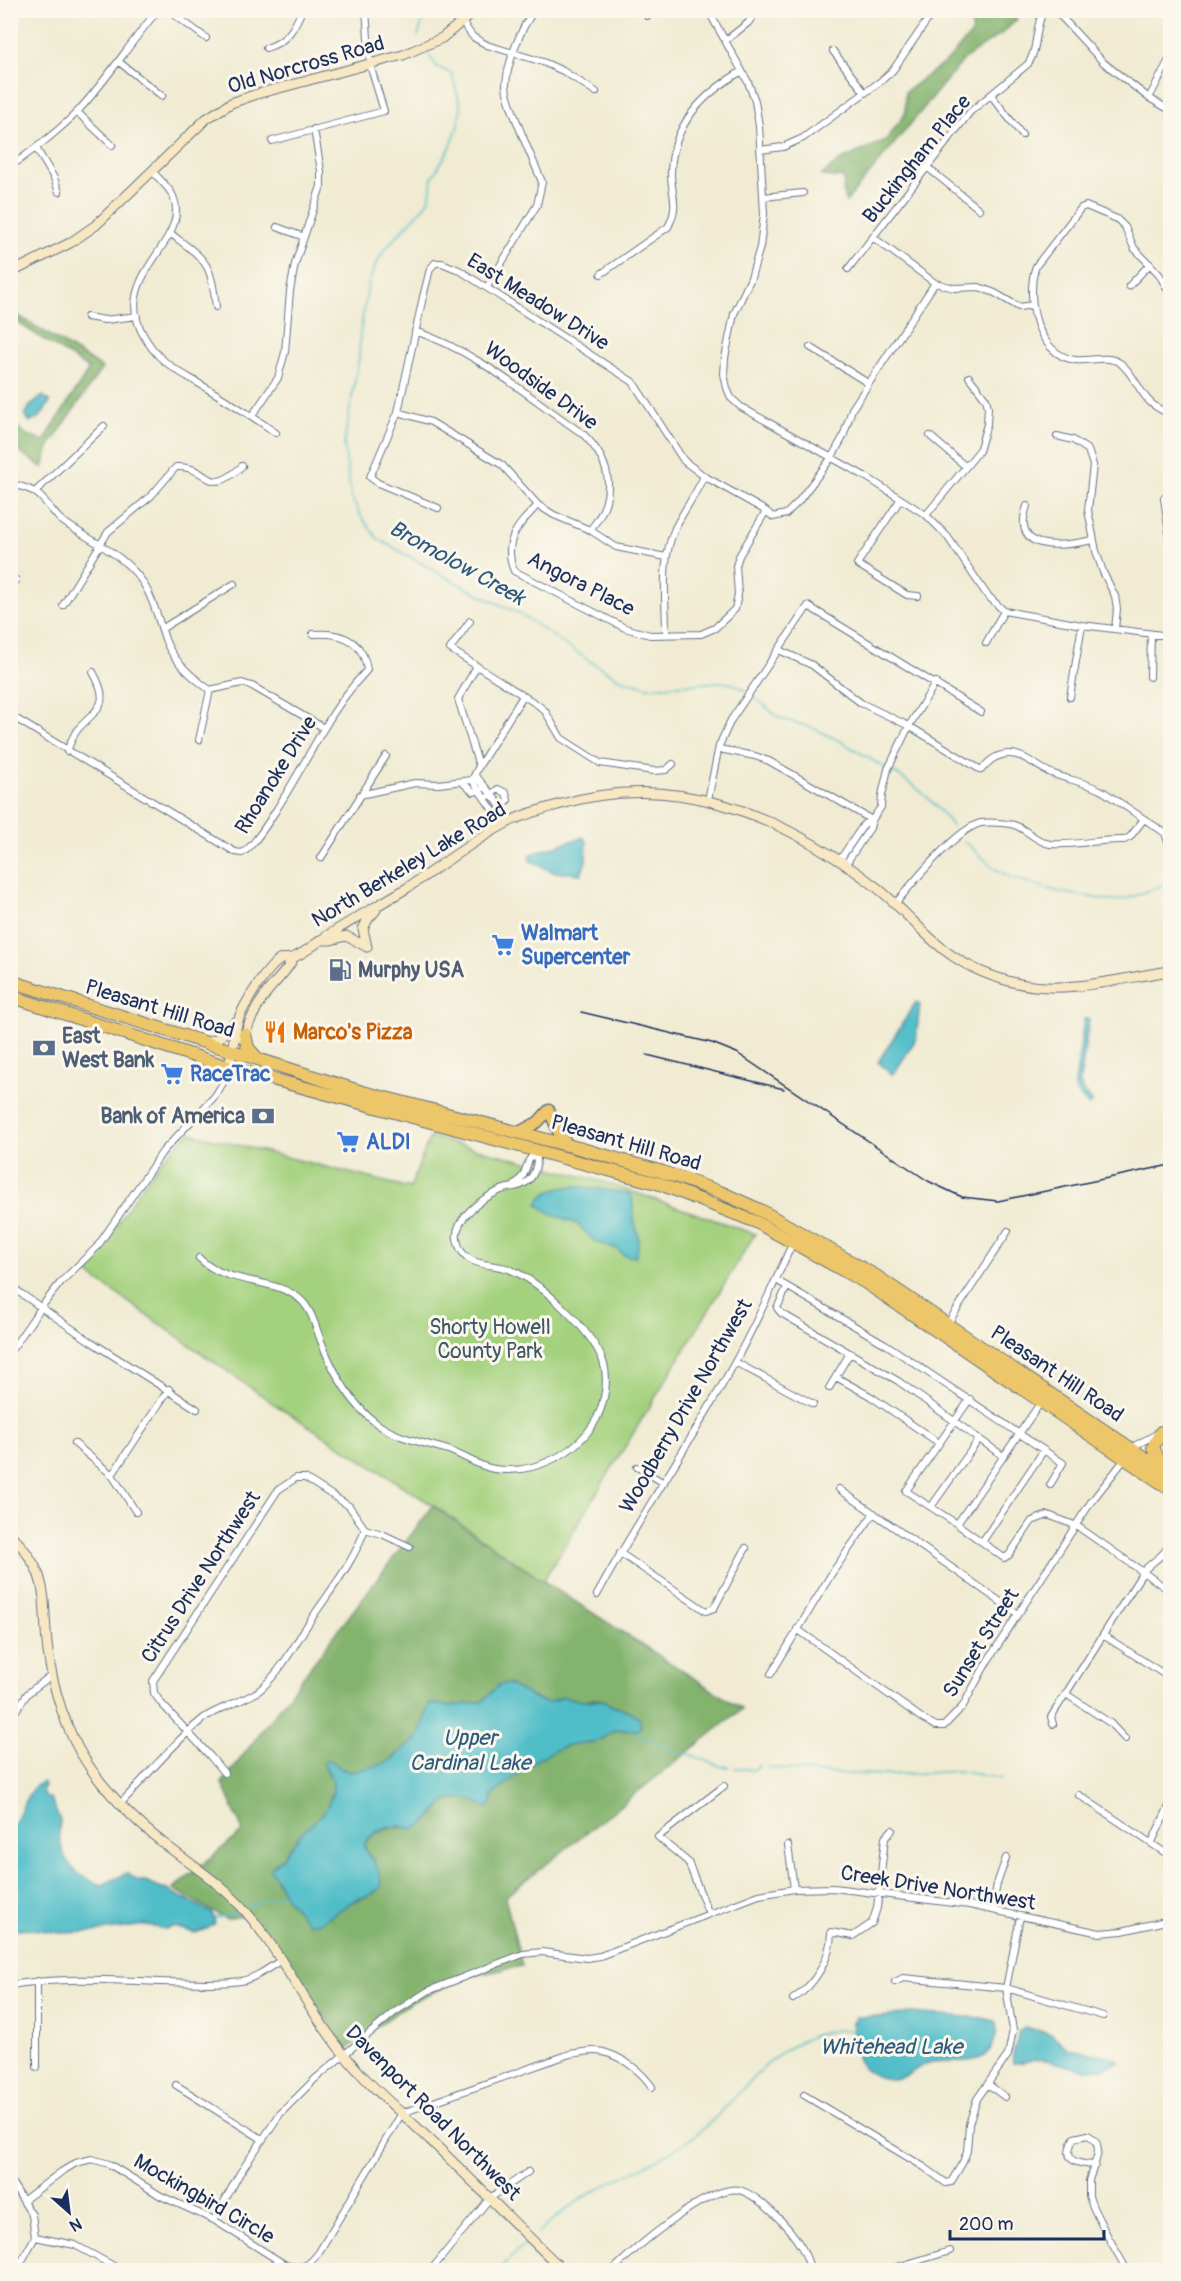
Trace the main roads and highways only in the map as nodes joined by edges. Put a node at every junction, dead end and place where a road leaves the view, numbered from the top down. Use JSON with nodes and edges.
{"nodes":[{"id":1,"x":10,"y":981,"type":"edge"},
{"id":2,"x":10,"y":996,"type":"edge"},
{"id":3,"x":245,"y":1034,"type":"road end"},
{"id":4,"x":261,"y":1060,"type":"junction"},
{"id":5,"x":519,"y":1132,"type":"junction"},
{"id":6,"x":570,"y":1146,"type":"junction"},
{"id":7,"x":796,"y":1236,"type":"junction"},
{"id":8,"x":1166,"y":1429,"type":"edge"},
{"id":9,"x":1128,"y":1454,"type":"junction"},
{"id":10,"x":1169,"y":1474,"type":"edge"},
{"id":11,"x":1170,"y":1489,"type":"edge"},
{"id":12,"x":1170,"y":1499,"type":"edge"}],
"edges":[{"from":1,"to":4,"type":"highway","name":"Pleasant Hill Road"},
{"from":2,"to":7,"type":"highway","name":"Pleasant Hill Road"},
{"from":3,"to":4,"type":"highway"},
{"from":4,"to":5,"type":"highway","name":"Pleasant Hill Road"},
{"from":5,"to":6,"type":"highway","name":"Pleasant Hill Road"},
{"from":5,"to":6,"type":"main road"},
{"from":6,"to":7,"type":"highway","name":"Pleasant Hill Road"},
{"from":7,"to":9,"type":"highway","name":"Pleasant Hill Road"},
{"from":7,"to":9,"type":"highway","name":"Pleasant Hill Road"},
{"from":8,"to":10,"type":"highway"},
{"from":9,"to":10,"type":"highway","name":"Pleasant Hill Road"},
{"from":9,"to":11,"type":"highway","name":"Pleasant Hill Road"},
{"from":9,"to":12,"type":"highway"}]}
